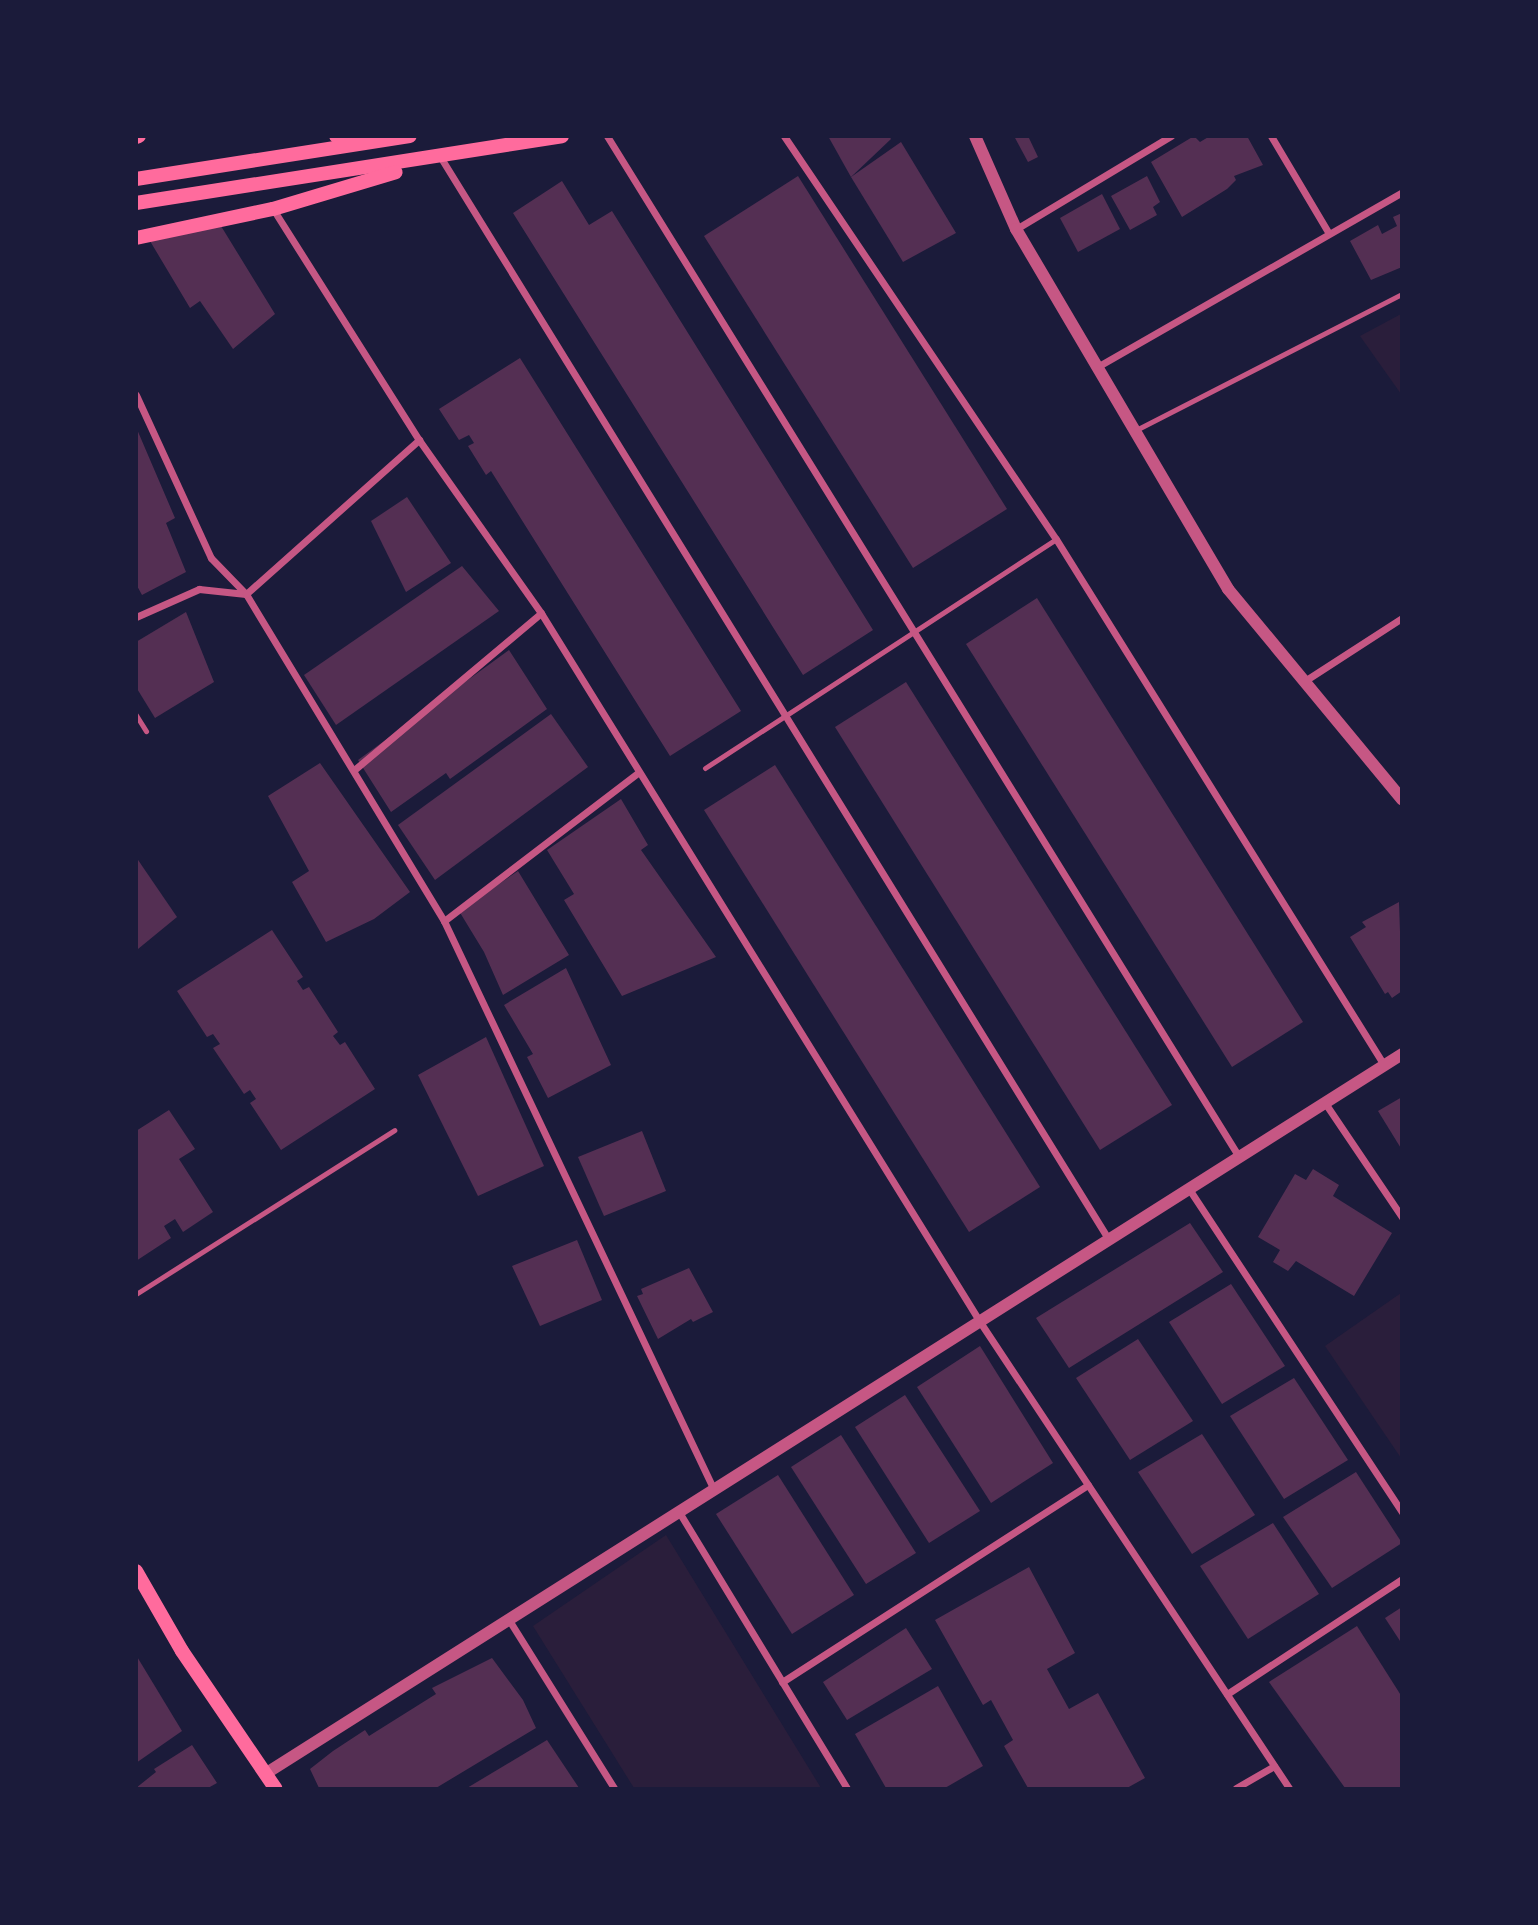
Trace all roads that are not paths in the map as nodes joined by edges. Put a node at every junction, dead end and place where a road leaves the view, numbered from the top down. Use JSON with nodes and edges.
{"nodes":[{"id":1,"x":336,"y":136,"type":"edge"},
{"id":2,"x":410,"y":136,"type":"edge"},
{"id":3,"x":562,"y":136,"type":"edge"},
{"id":4,"x":607,"y":136,"type":"edge"},
{"id":5,"x":783,"y":136,"type":"edge"},
{"id":6,"x":975,"y":136,"type":"edge"},
{"id":7,"x":1171,"y":136,"type":"edge"},
{"id":8,"x":1271,"y":136,"type":"edge"},
{"id":9,"x":370,"y":140,"type":"edge"},
{"id":10,"x":441,"y":158,"type":"junction"},
{"id":11,"x":136,"y":179,"type":"edge"},
{"id":12,"x":1402,"y":192,"type":"edge"},
{"id":13,"x":136,"y":203,"type":"edge"},
{"id":14,"x":273,"y":209,"type":"junction"},
{"id":15,"x":1017,"y":229,"type":"junction"},
{"id":16,"x":1328,"y":232,"type":"junction"},
{"id":17,"x":136,"y":238,"type":"edge"},
{"id":18,"x":1402,"y":294,"type":"edge"},
{"id":19,"x":1096,"y":368,"type":"junction"},
{"id":20,"x":136,"y":395,"type":"edge"},
{"id":21,"x":1134,"y":431,"type":"junction"},
{"id":22,"x":419,"y":440,"type":"junction"},
{"id":23,"x":1056,"y":539,"type":"junction"},
{"id":24,"x":246,"y":594,"type":"junction"},
{"id":25,"x":541,"y":613,"type":"junction"},
{"id":26,"x":136,"y":617,"type":"edge"},
{"id":27,"x":1402,"y":618,"type":"edge"},
{"id":28,"x":914,"y":632,"type":"junction"},
{"id":29,"x":1303,"y":682,"type":"junction"},
{"id":30,"x":136,"y":715,"type":"edge"},
{"id":31,"x":786,"y":715,"type":"junction"},
{"id":32,"x":146,"y":731,"type":"dead end"},
{"id":33,"x":705,"y":768,"type":"dead end"},
{"id":34,"x":354,"y":770,"type":"junction"},
{"id":35,"x":639,"y":772,"type":"junction"},
{"id":36,"x":1402,"y":799,"type":"edge"},
{"id":37,"x":444,"y":921,"type":"junction"},
{"id":38,"x":1402,"y":1054,"type":"edge"},
{"id":39,"x":1384,"y":1065,"type":"junction"},
{"id":40,"x":1325,"y":1103,"type":"junction"},
{"id":41,"x":394,"y":1130,"type":"dead end"},
{"id":42,"x":1239,"y":1157,"type":"junction"},
{"id":43,"x":1189,"y":1189,"type":"junction"},
{"id":44,"x":1402,"y":1217,"type":"edge"},
{"id":45,"x":1109,"y":1240,"type":"junction"},
{"id":46,"x":136,"y":1294,"type":"edge"},
{"id":47,"x":980,"y":1322,"type":"junction"},
{"id":48,"x":1088,"y":1485,"type":"junction"},
{"id":49,"x":714,"y":1490,"type":"junction"},
{"id":50,"x":679,"y":1512,"type":"junction"},
{"id":51,"x":1402,"y":1512,"type":"edge"},
{"id":52,"x":136,"y":1571,"type":"edge"},
{"id":53,"x":1402,"y":1579,"type":"edge"},
{"id":54,"x":509,"y":1619,"type":"junction"},
{"id":55,"x":782,"y":1682,"type":"junction"},
{"id":56,"x":1227,"y":1694,"type":"junction"},
{"id":57,"x":1274,"y":1766,"type":"junction"},
{"id":58,"x":265,"y":1774,"type":"junction"},
{"id":59,"x":275,"y":1788,"type":"edge"},
{"id":60,"x":614,"y":1788,"type":"edge"},
{"id":61,"x":847,"y":1788,"type":"edge"},
{"id":62,"x":1236,"y":1788,"type":"edge"},
{"id":63,"x":1289,"y":1788,"type":"edge"}],
"edges":[{"from":1,"to":9,"type":"main road"},
{"from":2,"to":9,"type":"main road"},
{"from":3,"to":10,"type":"main road"},
{"from":4,"to":28,"type":"street"},
{"from":5,"to":23,"type":"street"},
{"from":6,"to":15,"type":"street"},
{"from":7,"to":15,"type":"street"},
{"from":8,"to":16,"type":"street"},
{"from":9,"to":11,"type":"main road"},
{"from":10,"to":13,"type":"main road"},
{"from":10,"to":14,"type":"main road"},
{"from":10,"to":31,"type":"street"},
{"from":12,"to":16,"type":"street"},
{"from":14,"to":17,"type":"main road"},
{"from":14,"to":22,"type":"street"},
{"from":15,"to":19,"type":"street"},
{"from":16,"to":19,"type":"street"},
{"from":18,"to":21,"type":"lane"},
{"from":19,"to":21,"type":"street"},
{"from":20,"to":24,"type":"street"},
{"from":21,"to":29,"type":"street"},
{"from":22,"to":24,"type":"street"},
{"from":22,"to":25,"type":"street"},
{"from":23,"to":28,"type":"lane"},
{"from":23,"to":39,"type":"street"},
{"from":24,"to":26,"type":"street"},
{"from":24,"to":34,"type":"street"},
{"from":25,"to":34,"type":"street"},
{"from":25,"to":35,"type":"street"},
{"from":27,"to":29,"type":"street"},
{"from":28,"to":31,"type":"lane"},
{"from":28,"to":42,"type":"street"},
{"from":29,"to":36,"type":"street"},
{"from":30,"to":32,"type":"lane"},
{"from":31,"to":33,"type":"lane"},
{"from":31,"to":45,"type":"street"},
{"from":34,"to":37,"type":"street"},
{"from":35,"to":37,"type":"street"},
{"from":35,"to":47,"type":"street"},
{"from":37,"to":49,"type":"street"},
{"from":38,"to":39,"type":"street"},
{"from":39,"to":40,"type":"street"},
{"from":40,"to":42,"type":"street"},
{"from":40,"to":44,"type":"street"},
{"from":41,"to":46,"type":"lane"},
{"from":42,"to":43,"type":"street"},
{"from":43,"to":45,"type":"street"},
{"from":43,"to":51,"type":"street"},
{"from":45,"to":47,"type":"street"},
{"from":47,"to":48,"type":"street"},
{"from":47,"to":49,"type":"street"},
{"from":48,"to":55,"type":"street"},
{"from":48,"to":56,"type":"street"},
{"from":49,"to":50,"type":"street"},
{"from":50,"to":54,"type":"street"},
{"from":50,"to":55,"type":"street"},
{"from":52,"to":58,"type":"main road"},
{"from":53,"to":56,"type":"street"},
{"from":54,"to":58,"type":"street"},
{"from":54,"to":60,"type":"street"},
{"from":55,"to":61,"type":"street"},
{"from":56,"to":57,"type":"street"},
{"from":57,"to":62,"type":"street"},
{"from":57,"to":63,"type":"street"},
{"from":58,"to":59,"type":"main road"}]}
